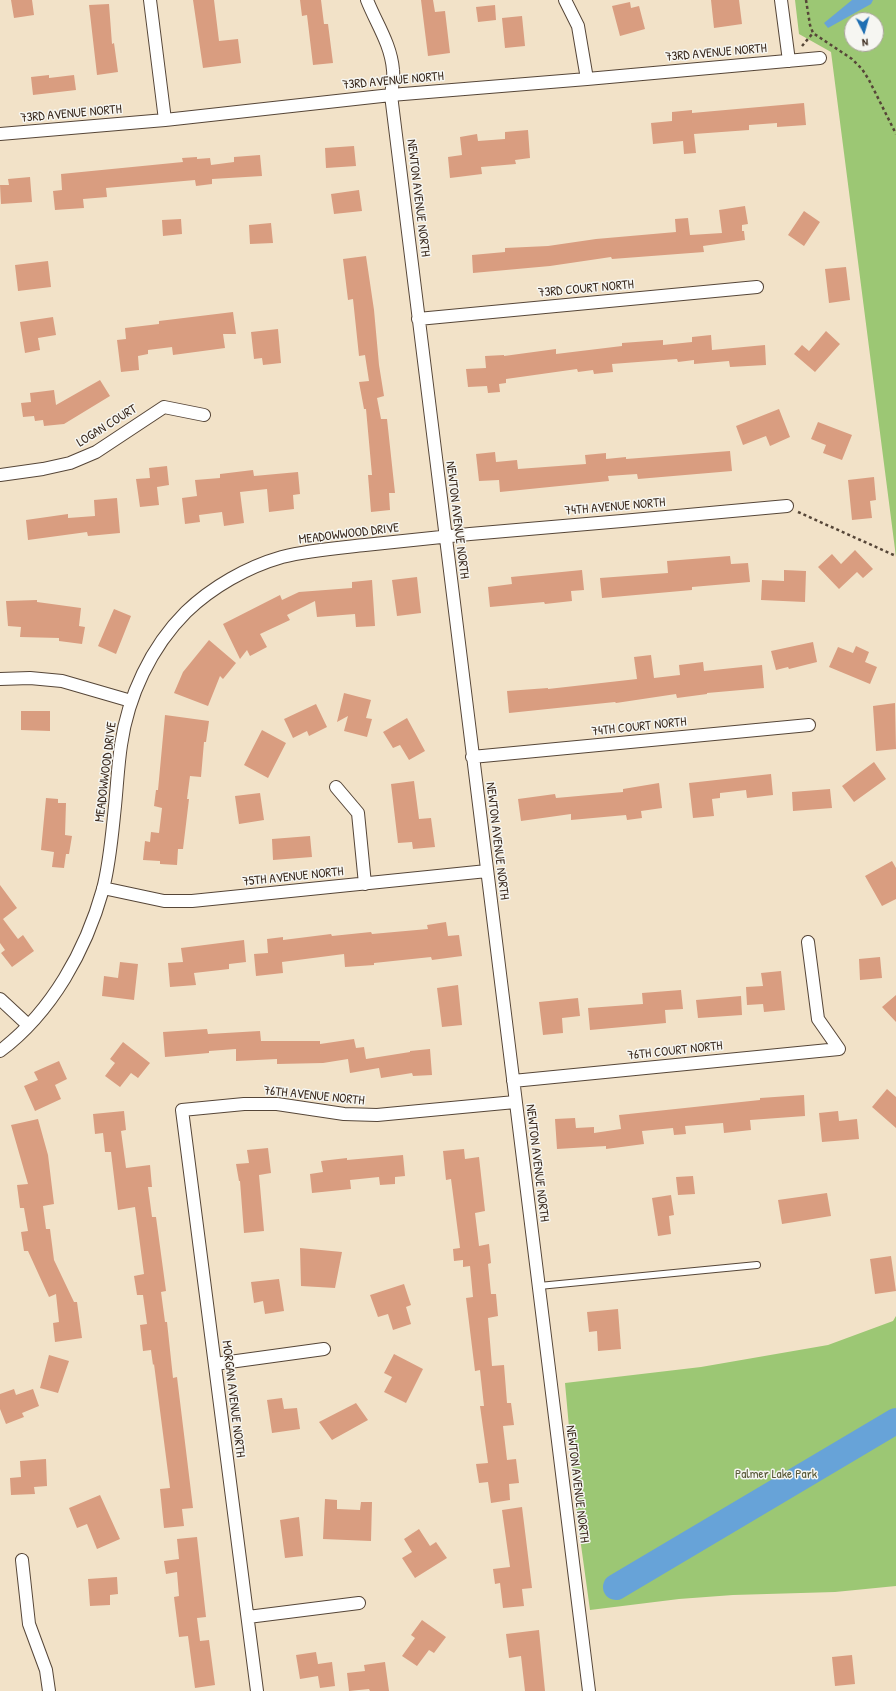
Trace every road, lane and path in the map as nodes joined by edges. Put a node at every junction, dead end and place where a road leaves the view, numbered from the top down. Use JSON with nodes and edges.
{"nodes":[{"id":1,"x":150,"y":0,"type":"edge"},
{"id":2,"x":367,"y":0,"type":"edge"},
{"id":3,"x":565,"y":0,"type":"edge"},
{"id":4,"x":781,"y":0,"type":"edge"},
{"id":5,"x":806,"y":0,"type":"edge"},
{"id":6,"x":820,"y":58,"type":"dead end"},
{"id":7,"x":789,"y":61,"type":"junction"},
{"id":8,"x":587,"y":79,"type":"junction"},
{"id":9,"x":391,"y":95,"type":"junction"},
{"id":10,"x":165,"y":120,"type":"junction"},
{"id":11,"x":0,"y":134,"type":"edge"},
{"id":12,"x":896,"y":134,"type":"edge"},
{"id":13,"x":757,"y":287,"type":"dead end"},
{"id":14,"x":418,"y":319,"type":"junction"},
{"id":15,"x":204,"y":415,"type":"dead end"},
{"id":16,"x":0,"y":475,"type":"edge"},
{"id":17,"x":787,"y":506,"type":"joint"},
{"id":18,"x":445,"y":537,"type":"junction"},
{"id":19,"x":896,"y":556,"type":"edge"},
{"id":20,"x":0,"y":679,"type":"edge"},
{"id":21,"x":131,"y":701,"type":"junction"},
{"id":22,"x":809,"y":724,"type":"dead end"},
{"id":23,"x":472,"y":757,"type":"junction"},
{"id":24,"x":336,"y":787,"type":"dead end"},
{"id":25,"x":487,"y":871,"type":"junction"},
{"id":26,"x":365,"y":884,"type":"junction"},
{"id":27,"x":103,"y":888,"type":"junction"},
{"id":28,"x":808,"y":942,"type":"dead end"},
{"id":29,"x":0,"y":999,"type":"edge"},
{"id":30,"x":28,"y":1025,"type":"junction"},
{"id":31,"x":0,"y":1051,"type":"edge"},
{"id":32,"x":513,"y":1081,"type":"junction"},
{"id":33,"x":515,"y":1102,"type":"junction"},
{"id":34,"x":182,"y":1110,"type":"joint"},
{"id":35,"x":757,"y":1265,"type":"dead end"},
{"id":36,"x":539,"y":1286,"type":"junction"},
{"id":37,"x":324,"y":1349,"type":"dead end"},
{"id":38,"x":215,"y":1364,"type":"junction"},
{"id":39,"x":22,"y":1560,"type":"dead end"},
{"id":40,"x":359,"y":1604,"type":"dead end"},
{"id":41,"x":248,"y":1617,"type":"junction"},
{"id":42,"x":49,"y":1691,"type":"edge"},
{"id":43,"x":257,"y":1691,"type":"edge"},
{"id":44,"x":589,"y":1691,"type":"edge"}],
"edges":[{"from":1,"to":10,"type":"street"},
{"from":2,"to":9,"type":"street","name":"NEWTON AVENUE NORTH"},
{"from":3,"to":8,"type":"street"},
{"from":4,"to":7,"type":"street"},
{"from":5,"to":12,"type":"path"},
{"from":6,"to":7,"type":"street","name":"73RD AVENUE NORTH"},
{"from":7,"to":8,"type":"street","name":"73RD AVENUE NORTH"},
{"from":8,"to":9,"type":"street","name":"73RD AVENUE NORTH"},
{"from":9,"to":10,"type":"street","name":"73RD AVENUE NORTH"},
{"from":9,"to":14,"type":"street","name":"NEWTON AVENUE NORTH"},
{"from":10,"to":11,"type":"street","name":"73RD AVENUE NORTH"},
{"from":13,"to":14,"type":"street","name":"73RD COURT NORTH"},
{"from":14,"to":18,"type":"street","name":"NEWTON AVENUE NORTH"},
{"from":15,"to":16,"type":"street","name":"LOGAN COURT"},
{"from":17,"to":18,"type":"street","name":"74TH AVENUE NORTH"},
{"from":17,"to":19,"type":"path"},
{"from":18,"to":21,"type":"street","name":"MEADOWWOOD DRIVE"},
{"from":18,"to":23,"type":"street","name":"NEWTON AVENUE NORTH"},
{"from":20,"to":21,"type":"street"},
{"from":21,"to":27,"type":"street","name":"MEADOWWOOD DRIVE"},
{"from":22,"to":23,"type":"street","name":"74TH COURT NORTH"},
{"from":23,"to":25,"type":"street","name":"NEWTON AVENUE NORTH"},
{"from":24,"to":26,"type":"street"},
{"from":25,"to":26,"type":"street","name":"75TH AVENUE NORTH"},
{"from":25,"to":32,"type":"street","name":"NEWTON AVENUE NORTH"},
{"from":26,"to":27,"type":"street","name":"75TH AVENUE NORTH"},
{"from":27,"to":30,"type":"street","name":"MEADOWWOOD DRIVE"},
{"from":28,"to":32,"type":"street","name":"76TH COURT NORTH"},
{"from":29,"to":30,"type":"street"},
{"from":30,"to":31,"type":"street","name":"MEADOWWOOD DRIVE"},
{"from":32,"to":33,"type":"street","name":"NEWTON AVENUE NORTH"},
{"from":33,"to":34,"type":"street","name":"76TH AVENUE NORTH"},
{"from":33,"to":36,"type":"street","name":"NEWTON AVENUE NORTH"},
{"from":34,"to":38,"type":"street","name":"MORGAN AVENUE NORTH"},
{"from":35,"to":36,"type":"lane"},
{"from":36,"to":44,"type":"street","name":"NEWTON AVENUE NORTH"},
{"from":37,"to":38,"type":"street"},
{"from":38,"to":41,"type":"street","name":"MORGAN AVENUE NORTH"},
{"from":39,"to":42,"type":"street"},
{"from":40,"to":41,"type":"street"},
{"from":41,"to":43,"type":"street","name":"MORGAN AVENUE NORTH"}]}
